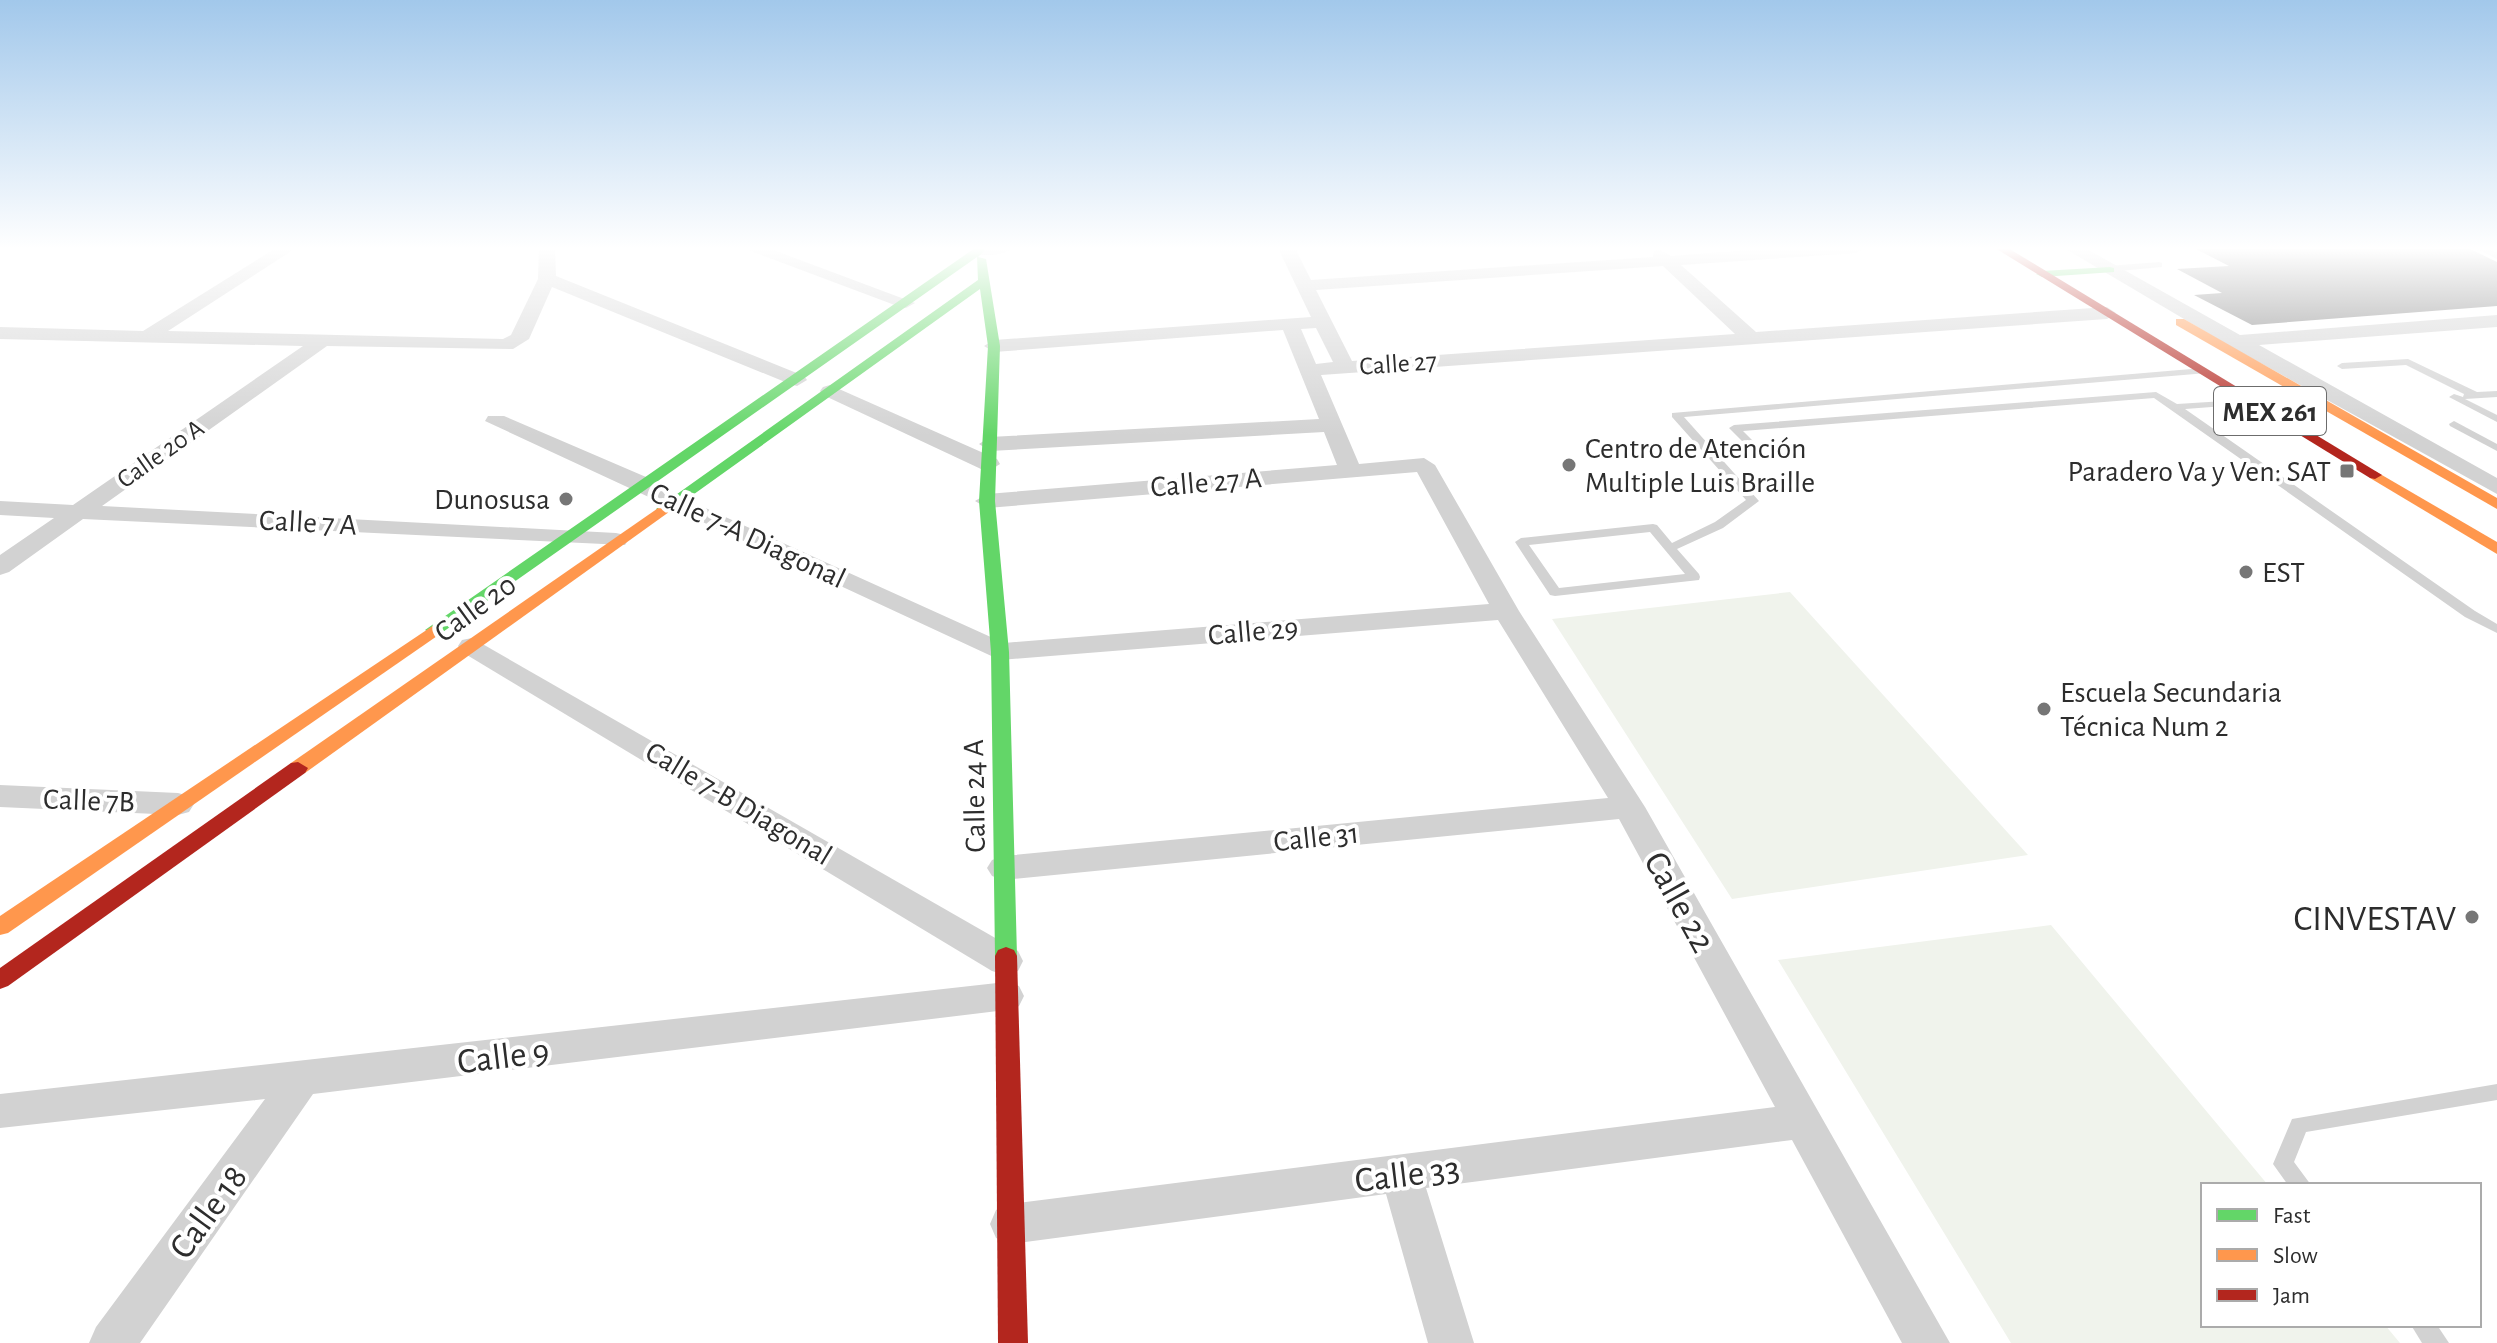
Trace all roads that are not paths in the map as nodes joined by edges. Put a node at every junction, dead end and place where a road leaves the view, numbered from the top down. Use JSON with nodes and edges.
{"nodes":[{"id":1,"x":188,"y":311,"type":"edge"},
{"id":2,"x":532,"y":311,"type":"edge"},
{"id":3,"x":625,"y":311,"type":"edge"},
{"id":4,"x":895,"y":311,"type":"edge"},
{"id":5,"x":942,"y":311,"type":"edge"},
{"id":6,"x":989,"y":311,"type":"edge"},
{"id":7,"x":1315,"y":311,"type":"edge"},
{"id":8,"x":1721,"y":311,"type":"edge"},
{"id":9,"x":2103,"y":311,"type":"edge"},
{"id":10,"x":2150,"y":311,"type":"edge"},
{"id":11,"x":2160,"y":311,"type":"edge"},
{"id":12,"x":2172,"y":311,"type":"edge"},
{"id":13,"x":2107,"y":313,"type":"junction"},
{"id":14,"x":2169,"y":317,"type":"junction"},
{"id":15,"x":2497,"y":321,"type":"edge"},
{"id":16,"x":1320,"y":322,"type":"junction"},
{"id":17,"x":1290,"y":324,"type":"junction"},
{"id":18,"x":0,"y":333,"type":"edge"},
{"id":19,"x":2497,"y":336,"type":"edge"},
{"id":20,"x":146,"y":337,"type":"junction"},
{"id":21,"x":1751,"y":338,"type":"junction"},
{"id":22,"x":321,"y":342,"type":"junction"},
{"id":23,"x":2215,"y":343,"type":"joint"},
{"id":24,"x":994,"y":346,"type":"junction"},
{"id":25,"x":2238,"y":349,"type":"junction"},
{"id":26,"x":2262,"y":355,"type":"junction"},
{"id":27,"x":2342,"y":366,"type":"dead end"},
{"id":28,"x":1345,"y":367,"type":"junction"},
{"id":29,"x":1311,"y":370,"type":"junction"},
{"id":30,"x":2204,"y":371,"type":"junction"},
{"id":31,"x":797,"y":380,"type":"junction"},
{"id":32,"x":830,"y":391,"type":"junction"},
{"id":33,"x":2497,"y":394,"type":"edge"},
{"id":34,"x":2474,"y":395,"type":"junction"},
{"id":35,"x":2252,"y":401,"type":"junction"},
{"id":36,"x":2175,"y":407,"type":"junction"},
{"id":37,"x":2497,"y":419,"type":"edge"},
{"id":38,"x":496,"y":421,"type":"dead end"},
{"id":39,"x":1334,"y":425,"type":"junction"},
{"id":40,"x":1754,"y":447,"type":"dead end"},
{"id":41,"x":2497,"y":448,"type":"edge"},
{"id":42,"x":990,"y":454,"type":"junction"},
{"id":43,"x":1424,"y":465,"type":"joint"},
{"id":44,"x":1350,"y":469,"type":"junction"},
{"id":45,"x":645,"y":485,"type":"junction"},
{"id":46,"x":2497,"y":487,"type":"edge"},
{"id":47,"x":671,"y":501,"type":"junction"},
{"id":48,"x":987,"y":501,"type":"junction"},
{"id":49,"x":2497,"y":504,"type":"edge"},
{"id":50,"x":0,"y":508,"type":"edge"},
{"id":51,"x":79,"y":510,"type":"junction"},
{"id":52,"x":568,"y":537,"type":"junction"},
{"id":53,"x":616,"y":540,"type":"junction"},
{"id":54,"x":1670,"y":548,"type":"junction"},
{"id":55,"x":2497,"y":549,"type":"edge"},
{"id":56,"x":0,"y":567,"type":"edge"},
{"id":57,"x":1506,"y":611,"type":"junction"},
{"id":58,"x":2497,"y":629,"type":"edge"},
{"id":59,"x":472,"y":646,"type":"junction"},
{"id":60,"x":1000,"y":652,"type":"junction"},
{"id":61,"x":0,"y":796,"type":"edge"},
{"id":62,"x":178,"y":804,"type":"junction"},
{"id":63,"x":1629,"y":807,"type":"junction"},
{"id":64,"x":1004,"y":868,"type":"junction"},
{"id":65,"x":0,"y":927,"type":"edge"},
{"id":66,"x":1006,"y":979,"type":"junction"},
{"id":67,"x":0,"y":980,"type":"edge"},
{"id":68,"x":302,"y":1079,"type":"junction"},
{"id":69,"x":2497,"y":1092,"type":"edge"},
{"id":70,"x":0,"y":1111,"type":"edge"},
{"id":71,"x":1803,"y":1121,"type":"junction"},
{"id":72,"x":1401,"y":1174,"type":"junction"},
{"id":73,"x":2299,"y":1183,"type":"edge"},
{"id":74,"x":1011,"y":1224,"type":"junction"},
{"id":75,"x":2424,"y":1327,"type":"edge"},
{"id":76,"x":112,"y":1343,"type":"edge"},
{"id":77,"x":1013,"y":1343,"type":"edge"},
{"id":78,"x":1451,"y":1343,"type":"edge"},
{"id":79,"x":1927,"y":1343,"type":"edge"},
{"id":80,"x":2437,"y":1343,"type":"edge"}],
"edges":[{"from":1,"to":20,"type":"street"},
{"from":2,"to":22,"type":"street"},
{"from":3,"to":31,"type":"street"},
{"from":4,"to":31,"type":"street","name":"Calle 20"},
{"from":5,"to":32,"type":"street","name":"Calle 20"},
{"from":6,"to":24,"type":"street","name":"Calle 24 A"},
{"from":7,"to":16,"type":"street"},
{"from":8,"to":21,"type":"street"},
{"from":9,"to":13,"type":"street","number":"MEX 261"},
{"from":10,"to":14,"type":"street"},
{"from":11,"to":14,"type":"street","number":"MEX 261"},
{"from":12,"to":25,"type":"street"},
{"from":13,"to":21,"type":"street","name":"Calle 27"},
{"from":13,"to":30,"type":"street","number":"MEX 261"},
{"from":14,"to":23,"type":"street","number":"MEX 261"},
{"from":15,"to":25,"type":"street"},
{"from":16,"to":17,"type":"street"},
{"from":16,"to":28,"type":"street"},
{"from":17,"to":24,"type":"street"},
{"from":17,"to":29,"type":"street"},
{"from":18,"to":20,"type":"street"},
{"from":19,"to":26,"type":"street"},
{"from":20,"to":22,"type":"street"},
{"from":21,"to":28,"type":"street","name":"Calle 27"},
{"from":22,"to":51,"type":"street","name":"Calle 20 A"},
{"from":23,"to":25,"type":"street"},
{"from":24,"to":42,"type":"street","name":"Calle 24 A"},
{"from":25,"to":26,"type":"street"},
{"from":25,"to":49,"type":"street","number":"MEX 261"},
{"from":26,"to":46,"type":"street"},
{"from":27,"to":34,"type":"lane"},
{"from":28,"to":29,"type":"street","name":"Calle 27"},
{"from":29,"to":39,"type":"street"},
{"from":30,"to":35,"type":"street","number":"MEX 261"},
{"from":30,"to":54,"type":"lane"},
{"from":31,"to":45,"type":"street","name":"Calle 20"},
{"from":32,"to":42,"type":"street"},
{"from":32,"to":47,"type":"street","name":"Calle 20"},
{"from":33,"to":34,"type":"lane"},
{"from":34,"to":37,"type":"lane"},
{"from":35,"to":36,"type":"lane"},
{"from":35,"to":55,"type":"street","number":"MEX 261"},
{"from":36,"to":40,"type":"lane"},
{"from":36,"to":58,"type":"lane"},
{"from":37,"to":41,"type":"lane"},
{"from":38,"to":45,"type":"street","name":"Calle 7-A Diagonal"},
{"from":39,"to":42,"type":"street"},
{"from":39,"to":44,"type":"street"},
{"from":42,"to":48,"type":"street","name":"Calle 24 A"},
{"from":43,"to":44,"type":"street","name":"Calle 27 A"},
{"from":43,"to":57,"type":"street","name":"Calle 22"},
{"from":44,"to":48,"type":"street","name":"Calle 27 A"},
{"from":45,"to":47,"type":"street","name":"Calle 7-A Diagonal"},
{"from":45,"to":52,"type":"street","name":"Calle 20"},
{"from":47,"to":53,"type":"street","name":"Calle 20"},
{"from":47,"to":60,"type":"street","name":"Calle 7-A Diagonal"},
{"from":48,"to":60,"type":"street","name":"Calle 24 A"},
{"from":50,"to":51,"type":"street","name":"Calle 7 A"},
{"from":51,"to":52,"type":"street","name":"Calle 7 A"},
{"from":51,"to":56,"type":"street","name":"Calle 20 A"},
{"from":52,"to":53,"type":"street","name":"Calle 7 A"},
{"from":52,"to":62,"type":"street","name":"Calle 20"},
{"from":53,"to":59,"type":"street","name":"Calle 20"},
{"from":54,"to":54,"type":"lane"},
{"from":57,"to":60,"type":"street","name":"Calle 29"},
{"from":57,"to":63,"type":"street","name":"Calle 22"},
{"from":59,"to":66,"type":"street","name":"Calle 7-B Diagonal"},
{"from":59,"to":67,"type":"street","name":"Calle 20"},
{"from":60,"to":64,"type":"street","name":"Calle 24 A"},
{"from":61,"to":62,"type":"street","name":"Calle 7B"},
{"from":62,"to":65,"type":"street","name":"Calle 20"},
{"from":63,"to":64,"type":"street","name":"Calle 31"},
{"from":63,"to":71,"type":"street","name":"Calle 22"},
{"from":64,"to":66,"type":"street","name":"Calle 24 A"},
{"from":66,"to":68,"type":"street","name":"Calle 9"},
{"from":66,"to":74,"type":"street","name":"Calle 24 A"},
{"from":68,"to":70,"type":"street","name":"Calle 9"},
{"from":68,"to":76,"type":"street","name":"Calle 18"},
{"from":69,"to":73,"type":"lane"},
{"from":71,"to":72,"type":"street","name":"Calle 33"},
{"from":71,"to":79,"type":"street","name":"Calle 22"},
{"from":72,"to":74,"type":"street","name":"Calle 33"},
{"from":72,"to":78,"type":"street"},
{"from":74,"to":77,"type":"street","name":"Calle 24 A"},
{"from":75,"to":80,"type":"lane"}]}
